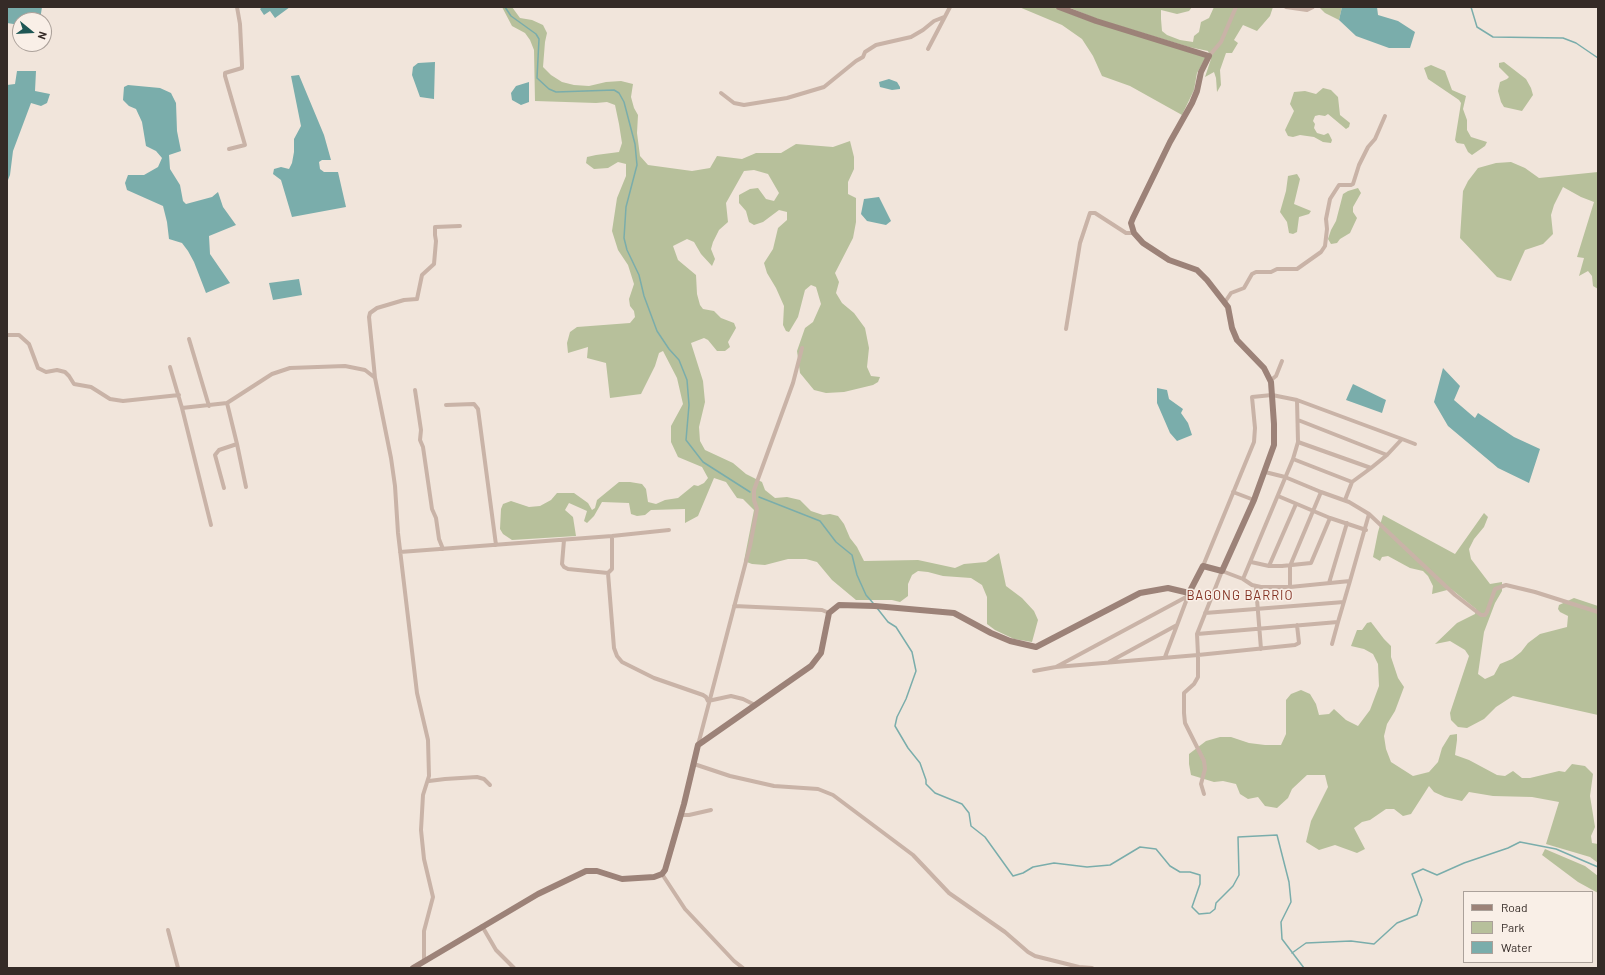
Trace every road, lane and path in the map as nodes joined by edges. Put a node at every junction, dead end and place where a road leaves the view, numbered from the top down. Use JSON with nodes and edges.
{"nodes":[{"id":1,"x":237,"y":7,"type":"edge"},
{"id":2,"x":950,"y":7,"type":"edge"},
{"id":3,"x":1059,"y":7,"type":"edge"},
{"id":4,"x":1236,"y":7,"type":"edge"},
{"id":5,"x":1286,"y":7,"type":"edge"},
{"id":6,"x":1313,"y":7,"type":"edge"},
{"id":7,"x":944,"y":17,"type":"junction"},
{"id":8,"x":928,"y":49,"type":"dead end"},
{"id":9,"x":1209,"y":56,"type":"junction"},
{"id":10,"x":721,"y":93,"type":"dead end"},
{"id":11,"x":1385,"y":116,"type":"dead end"},
{"id":12,"x":229,"y":149,"type":"dead end"},
{"id":13,"x":460,"y":226,"type":"dead end"},
{"id":14,"x":1134,"y":233,"type":"junction"},
{"id":15,"x":1225,"y":302,"type":"junction"},
{"id":16,"x":1066,"y":329,"type":"dead end"},
{"id":17,"x":7,"y":334,"type":"edge"},
{"id":18,"x":189,"y":339,"type":"dead end"},
{"id":19,"x":802,"y":348,"type":"dead end"},
{"id":20,"x":1282,"y":361,"type":"dead end"},
{"id":21,"x":170,"y":368,"type":"dead end"},
{"id":22,"x":375,"y":378,"type":"junction"},
{"id":23,"x":1271,"y":380,"type":"junction"},
{"id":24,"x":414,"y":390,"type":"dead end"},
{"id":25,"x":178,"y":395,"type":"junction"},
{"id":26,"x":1272,"y":395,"type":"junction"},
{"id":27,"x":1297,"y":400,"type":"junction"},
{"id":28,"x":227,"y":403,"type":"junction"},
{"id":29,"x":446,"y":405,"type":"dead end"},
{"id":30,"x":209,"y":406,"type":"junction"},
{"id":31,"x":182,"y":408,"type":"junction"},
{"id":32,"x":1298,"y":420,"type":"junction"},
{"id":33,"x":1402,"y":440,"type":"junction"},
{"id":34,"x":1298,"y":442,"type":"junction"},
{"id":35,"x":237,"y":444,"type":"junction"},
{"id":36,"x":1415,"y":444,"type":"dead end"},
{"id":37,"x":1387,"y":455,"type":"junction"},
{"id":38,"x":1293,"y":459,"type":"junction"},
{"id":39,"x":1371,"y":468,"type":"junction"},
{"id":40,"x":1265,"y":472,"type":"junction"},
{"id":41,"x":1285,"y":477,"type":"junction"},
{"id":42,"x":1352,"y":482,"type":"junction"},
{"id":43,"x":246,"y":486,"type":"dead end"},
{"id":44,"x":224,"y":488,"type":"dead end"},
{"id":45,"x":1233,"y":492,"type":"junction"},
{"id":46,"x":1321,"y":492,"type":"junction"},
{"id":47,"x":1278,"y":496,"type":"junction"},
{"id":48,"x":1254,"y":500,"type":"junction"},
{"id":49,"x":1345,"y":500,"type":"junction"},
{"id":50,"x":1296,"y":504,"type":"junction"},
{"id":51,"x":1313,"y":511,"type":"junction"},
{"id":52,"x":1370,"y":514,"type":"junction"},
{"id":53,"x":1330,"y":518,"type":"junction"},
{"id":54,"x":1347,"y":523,"type":"junction"},
{"id":55,"x":211,"y":524,"type":"dead end"},
{"id":56,"x":669,"y":530,"type":"dead end"},
{"id":57,"x":1366,"y":530,"type":"junction"},
{"id":58,"x":612,"y":536,"type":"junction"},
{"id":59,"x":564,"y":540,"type":"junction"},
{"id":60,"x":496,"y":545,"type":"junction"},
{"id":61,"x":443,"y":549,"type":"junction"},
{"id":62,"x":400,"y":552,"type":"junction"},
{"id":63,"x":1251,"y":562,"type":"junction"},
{"id":64,"x":1203,"y":566,"type":"junction"},
{"id":65,"x":1269,"y":566,"type":"junction"},
{"id":66,"x":1290,"y":566,"type":"junction"},
{"id":67,"x":1222,"y":571,"type":"junction"},
{"id":68,"x":608,"y":573,"type":"junction"},
{"id":69,"x":1243,"y":579,"type":"junction"},
{"id":70,"x":1350,"y":581,"type":"junction"},
{"id":71,"x":1328,"y":583,"type":"junction"},
{"id":72,"x":1256,"y":587,"type":"junction"},
{"id":73,"x":1290,"y":587,"type":"junction"},
{"id":74,"x":1188,"y":595,"type":"junction"},
{"id":75,"x":1344,"y":602,"type":"junction"},
{"id":76,"x":734,"y":606,"type":"junction"},
{"id":77,"x":1257,"y":609,"type":"junction"},
{"id":78,"x":1598,"y":612,"type":"edge"},
{"id":79,"x":829,"y":613,"type":"junction"},
{"id":80,"x":1205,"y":613,"type":"junction"},
{"id":81,"x":1338,"y":622,"type":"junction"},
{"id":82,"x":1177,"y":625,"type":"junction"},
{"id":83,"x":1297,"y":625,"type":"junction"},
{"id":84,"x":1259,"y":628,"type":"junction"},
{"id":85,"x":1197,"y":634,"type":"junction"},
{"id":86,"x":1332,"y":644,"type":"dead end"},
{"id":87,"x":1261,"y":649,"type":"junction"},
{"id":88,"x":1198,"y":655,"type":"junction"},
{"id":89,"x":1165,"y":657,"type":"junction"},
{"id":90,"x":1105,"y":663,"type":"junction"},
{"id":91,"x":1056,"y":667,"type":"junction"},
{"id":92,"x":1034,"y":671,"type":"dead end"},
{"id":93,"x":708,"y":702,"type":"junction"},
{"id":94,"x":755,"y":705,"type":"junction"},
{"id":95,"x":698,"y":745,"type":"junction"},
{"id":96,"x":694,"y":764,"type":"junction"},
{"id":97,"x":429,"y":781,"type":"junction"},
{"id":98,"x":490,"y":785,"type":"dead end"},
{"id":99,"x":1204,"y":794,"type":"dead end"},
{"id":100,"x":711,"y":810,"type":"dead end"},
{"id":101,"x":681,"y":815,"type":"junction"},
{"id":102,"x":662,"y":874,"type":"junction"},
{"id":103,"x":482,"y":926,"type":"junction"},
{"id":104,"x":168,"y":930,"type":"dead end"},
{"id":105,"x":424,"y":960,"type":"junction"},
{"id":106,"x":178,"y":968,"type":"edge"},
{"id":107,"x":413,"y":968,"type":"edge"},
{"id":108,"x":514,"y":968,"type":"edge"},
{"id":109,"x":743,"y":968,"type":"edge"},
{"id":110,"x":1079,"y":968,"type":"edge"},
{"id":111,"x":1092,"y":968,"type":"edge"}],
"edges":[{"from":1,"to":12,"type":"street"},
{"from":2,"to":7,"type":"street"},
{"from":3,"to":9,"type":"street"},
{"from":4,"to":9,"type":"street"},
{"from":5,"to":6,"type":"street"},
{"from":7,"to":8,"type":"street"},
{"from":7,"to":10,"type":"street"},
{"from":9,"to":14,"type":"street"},
{"from":11,"to":15,"type":"street"},
{"from":13,"to":22,"type":"street"},
{"from":14,"to":15,"type":"street"},
{"from":14,"to":16,"type":"street"},
{"from":15,"to":23,"type":"street"},
{"from":17,"to":25,"type":"street"},
{"from":18,"to":30,"type":"street"},
{"from":19,"to":76,"type":"street"},
{"from":20,"to":23,"type":"street"},
{"from":21,"to":25,"type":"street"},
{"from":22,"to":28,"type":"street"},
{"from":22,"to":62,"type":"street"},
{"from":23,"to":26,"type":"street"},
{"from":24,"to":61,"type":"street"},
{"from":25,"to":31,"type":"street"},
{"from":26,"to":27,"type":"street"},
{"from":26,"to":40,"type":"street"},
{"from":26,"to":45,"type":"street"},
{"from":27,"to":32,"type":"street"},
{"from":27,"to":33,"type":"street"},
{"from":28,"to":30,"type":"street"},
{"from":28,"to":35,"type":"street"},
{"from":29,"to":60,"type":"street"},
{"from":30,"to":31,"type":"street"},
{"from":31,"to":55,"type":"street"},
{"from":32,"to":34,"type":"street"},
{"from":32,"to":37,"type":"street"},
{"from":33,"to":36,"type":"street"},
{"from":33,"to":37,"type":"street"},
{"from":34,"to":38,"type":"street"},
{"from":34,"to":39,"type":"street"},
{"from":35,"to":43,"type":"street"},
{"from":35,"to":44,"type":"street"},
{"from":37,"to":39,"type":"street"},
{"from":38,"to":41,"type":"street"},
{"from":38,"to":42,"type":"street"},
{"from":39,"to":42,"type":"street"},
{"from":40,"to":41,"type":"street"},
{"from":40,"to":48,"type":"street"},
{"from":41,"to":46,"type":"street"},
{"from":41,"to":47,"type":"street"},
{"from":42,"to":49,"type":"street"},
{"from":45,"to":48,"type":"street"},
{"from":45,"to":64,"type":"street"},
{"from":46,"to":49,"type":"street"},
{"from":46,"to":51,"type":"street"},
{"from":47,"to":50,"type":"street"},
{"from":47,"to":63,"type":"street"},
{"from":48,"to":67,"type":"street"},
{"from":49,"to":52,"type":"street"},
{"from":50,"to":51,"type":"street"},
{"from":50,"to":65,"type":"street"},
{"from":51,"to":53,"type":"street"},
{"from":51,"to":66,"type":"street"},
{"from":52,"to":57,"type":"street"},
{"from":52,"to":78,"type":"street"},
{"from":53,"to":54,"type":"street"},
{"from":53,"to":66,"type":"street"},
{"from":54,"to":57,"type":"street"},
{"from":54,"to":71,"type":"street"},
{"from":56,"to":58,"type":"street"},
{"from":57,"to":70,"type":"street"},
{"from":58,"to":59,"type":"street"},
{"from":58,"to":68,"type":"street"},
{"from":59,"to":60,"type":"street"},
{"from":59,"to":68,"type":"street"},
{"from":60,"to":61,"type":"street"},
{"from":61,"to":62,"type":"street"},
{"from":62,"to":97,"type":"street"},
{"from":63,"to":65,"type":"street"},
{"from":63,"to":69,"type":"street"},
{"from":64,"to":67,"type":"street"},
{"from":64,"to":74,"type":"street"},
{"from":65,"to":66,"type":"street"},
{"from":66,"to":73,"type":"street"},
{"from":67,"to":69,"type":"street"},
{"from":67,"to":80,"type":"street"},
{"from":68,"to":93,"type":"street"},
{"from":69,"to":72,"type":"street"},
{"from":70,"to":71,"type":"street"},
{"from":70,"to":75,"type":"street"},
{"from":71,"to":73,"type":"street"},
{"from":72,"to":73,"type":"street"},
{"from":72,"to":77,"type":"street"},
{"from":74,"to":79,"type":"street"},
{"from":74,"to":82,"type":"street"},
{"from":74,"to":91,"type":"street"},
{"from":75,"to":77,"type":"street"},
{"from":75,"to":81,"type":"street"},
{"from":76,"to":79,"type":"street"},
{"from":76,"to":93,"type":"street"},
{"from":77,"to":80,"type":"street"},
{"from":77,"to":84,"type":"street"},
{"from":79,"to":94,"type":"street"},
{"from":80,"to":85,"type":"street"},
{"from":81,"to":83,"type":"street"},
{"from":81,"to":86,"type":"street"},
{"from":82,"to":89,"type":"street"},
{"from":82,"to":90,"type":"street"},
{"from":83,"to":84,"type":"street"},
{"from":83,"to":87,"type":"street"},
{"from":84,"to":85,"type":"street"},
{"from":84,"to":87,"type":"street"},
{"from":85,"to":88,"type":"street"},
{"from":87,"to":88,"type":"street"},
{"from":88,"to":89,"type":"street"},
{"from":88,"to":99,"type":"street"},
{"from":89,"to":90,"type":"street"},
{"from":90,"to":91,"type":"street"},
{"from":91,"to":92,"type":"street"},
{"from":93,"to":94,"type":"street"},
{"from":93,"to":95,"type":"street"},
{"from":94,"to":95,"type":"street"},
{"from":95,"to":96,"type":"street"},
{"from":96,"to":101,"type":"street"},
{"from":96,"to":110,"type":"street"},
{"from":97,"to":98,"type":"street"},
{"from":97,"to":105,"type":"street"},
{"from":100,"to":101,"type":"street"},
{"from":101,"to":102,"type":"street"},
{"from":102,"to":103,"type":"street"},
{"from":102,"to":109,"type":"street"},
{"from":103,"to":105,"type":"street"},
{"from":103,"to":108,"type":"street"},
{"from":104,"to":106,"type":"street"},
{"from":105,"to":107,"type":"street"},
{"from":110,"to":111,"type":"street"}]}
